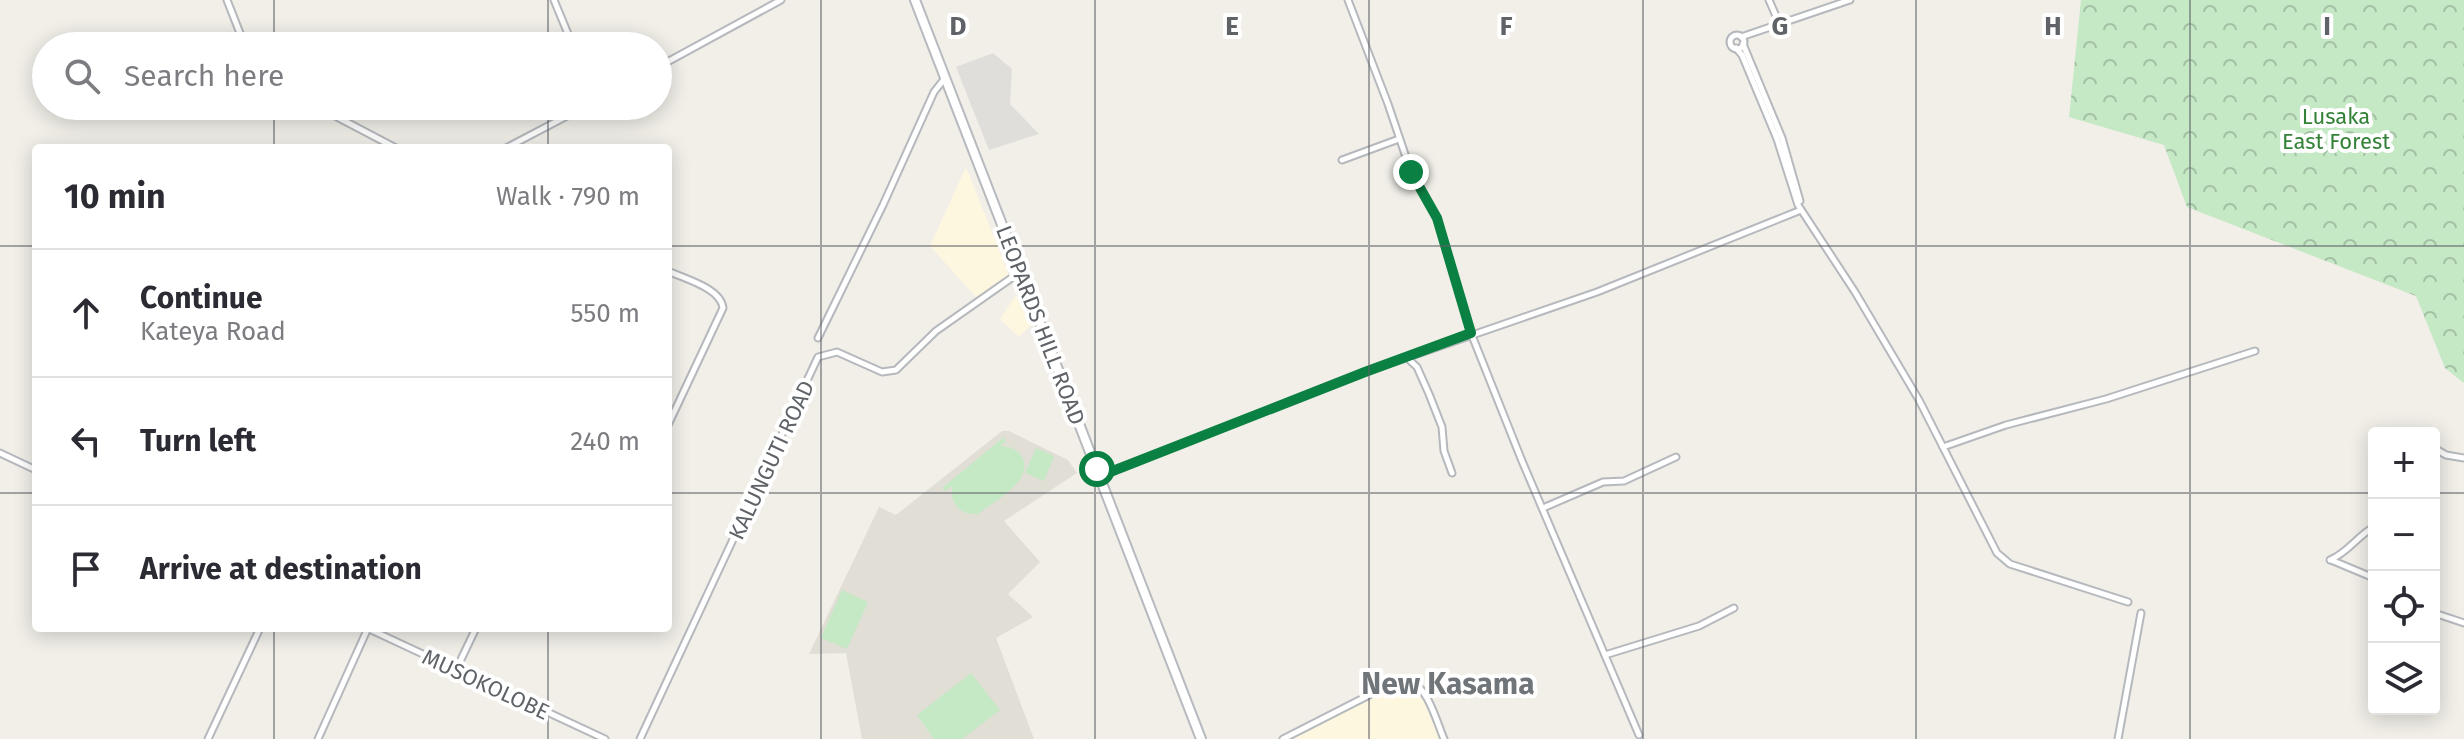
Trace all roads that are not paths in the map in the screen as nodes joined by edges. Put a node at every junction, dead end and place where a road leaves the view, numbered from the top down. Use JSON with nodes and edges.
{"nodes":[{"id":1,"x":227,"y":0,"type":"edge"},
{"id":2,"x":554,"y":0,"type":"edge"},
{"id":3,"x":781,"y":0,"type":"edge"},
{"id":4,"x":915,"y":0,"type":"edge"},
{"id":5,"x":1348,"y":0,"type":"edge"},
{"id":6,"x":1769,"y":0,"type":"edge"},
{"id":7,"x":1850,"y":0,"type":"edge"},
{"id":8,"x":1779,"y":23,"type":"junction"},
{"id":9,"x":240,"y":32,"type":"edge"},
{"id":10,"x":567,"y":32,"type":"edge"},
{"id":11,"x":1741,"y":37,"type":"junction"},
{"id":12,"x":1743,"y":44,"type":"junction"},
{"id":13,"x":1736,"y":48,"type":"junction"},
{"id":14,"x":672,"y":59,"type":"edge"},
{"id":15,"x":946,"y":77,"type":"junction"},
{"id":16,"x":343,"y":120,"type":"edge"},
{"id":17,"x":559,"y":120,"type":"edge"},
{"id":18,"x":1399,"y":139,"type":"junction"},
{"id":19,"x":388,"y":144,"type":"edge"},
{"id":20,"x":514,"y":144,"type":"edge"},
{"id":21,"x":1342,"y":160,"type":"dead end"},
{"id":22,"x":1800,"y":208,"type":"junction"},
{"id":23,"x":1020,"y":271,"type":"junction"},
{"id":24,"x":672,"y":273,"type":"edge"},
{"id":25,"x":1471,"y":333,"type":"junction"},
{"id":26,"x":818,"y":338,"type":"dead end"},
{"id":27,"x":2255,"y":351,"type":"dead end"},
{"id":28,"x":1405,"y":357,"type":"junction"},
{"id":29,"x":672,"y":417,"type":"edge"},
{"id":30,"x":1943,"y":447,"type":"junction"},
{"id":31,"x":2440,"y":452,"type":"edge"},
{"id":32,"x":0,"y":453,"type":"edge"},
{"id":33,"x":1676,"y":457,"type":"dead end"},
{"id":34,"x":2464,"y":458,"type":"edge"},
{"id":35,"x":32,"y":468,"type":"edge"},
{"id":36,"x":1452,"y":473,"type":"dead end"},
{"id":37,"x":1100,"y":476,"type":"junction"},
{"id":38,"x":1543,"y":508,"type":"junction"},
{"id":39,"x":2368,"y":530,"type":"edge"},
{"id":40,"x":2368,"y":576,"type":"edge"},
{"id":41,"x":2128,"y":602,"type":"dead end"},
{"id":42,"x":1734,"y":608,"type":"dead end"},
{"id":43,"x":2141,"y":613,"type":"dead end"},
{"id":44,"x":2440,"y":615,"type":"edge"},
{"id":45,"x":2464,"y":623,"type":"edge"},
{"id":46,"x":258,"y":632,"type":"edge"},
{"id":47,"x":366,"y":632,"type":"edge"},
{"id":48,"x":376,"y":632,"type":"edge"},
{"id":49,"x":474,"y":632,"type":"edge"},
{"id":50,"x":1605,"y":655,"type":"junction"},
{"id":51,"x":456,"y":670,"type":"junction"},
{"id":52,"x":1639,"y":735,"type":"dead end"},
{"id":53,"x":208,"y":739,"type":"edge"},
{"id":54,"x":318,"y":739,"type":"edge"},
{"id":55,"x":605,"y":739,"type":"edge"},
{"id":56,"x":640,"y":739,"type":"edge"},
{"id":57,"x":1201,"y":739,"type":"edge"},
{"id":58,"x":1283,"y":739,"type":"edge"},
{"id":59,"x":1444,"y":739,"type":"edge"},
{"id":60,"x":2118,"y":739,"type":"edge"}],
"edges":[{"from":1,"to":9,"type":"street"},
{"from":2,"to":10,"type":"street"},
{"from":3,"to":14,"type":"street"},
{"from":4,"to":15,"type":"main road","name":"LEOPARDS HILL ROAD"},
{"from":5,"to":18,"type":"street"},
{"from":6,"to":8,"type":"street"},
{"from":7,"to":8,"type":"street"},
{"from":8,"to":11,"type":"street"},
{"from":11,"to":12,"type":"street"},
{"from":11,"to":13,"type":"street"},
{"from":12,"to":13,"type":"street"},
{"from":12,"to":22,"type":"street"},
{"from":13,"to":22,"type":"street"},
{"from":15,"to":23,"type":"main road","name":"LEOPARDS HILL ROAD"},
{"from":15,"to":26,"type":"street"},
{"from":16,"to":19,"type":"street"},
{"from":17,"to":20,"type":"street"},
{"from":18,"to":21,"type":"street"},
{"from":18,"to":25,"type":"street"},
{"from":22,"to":25,"type":"street"},
{"from":22,"to":30,"type":"street"},
{"from":23,"to":37,"type":"main road","name":"LEOPARDS HILL ROAD"},
{"from":23,"to":56,"type":"street","name":"KALUNGUTI ROAD"},
{"from":24,"to":29,"type":"street"},
{"from":25,"to":28,"type":"street"},
{"from":25,"to":38,"type":"street"},
{"from":27,"to":30,"type":"street"},
{"from":28,"to":36,"type":"street"},
{"from":28,"to":37,"type":"street"},
{"from":30,"to":41,"type":"street"},
{"from":31,"to":34,"type":"street"},
{"from":32,"to":35,"type":"street"},
{"from":33,"to":38,"type":"street"},
{"from":37,"to":57,"type":"main road","name":"LEOPARDS HILL ROAD"},
{"from":38,"to":50,"type":"street"},
{"from":39,"to":40,"type":"street"},
{"from":42,"to":50,"type":"street"},
{"from":43,"to":60,"type":"street"},
{"from":44,"to":45,"type":"street"},
{"from":46,"to":53,"type":"street"},
{"from":47,"to":54,"type":"street"},
{"from":48,"to":51,"type":"street","name":"MUSOKOLOBE"},
{"from":49,"to":51,"type":"street"},
{"from":50,"to":52,"type":"street"},
{"from":51,"to":55,"type":"street","name":"MUSOKOLOBE"},
{"from":58,"to":59,"type":"street"}]}
